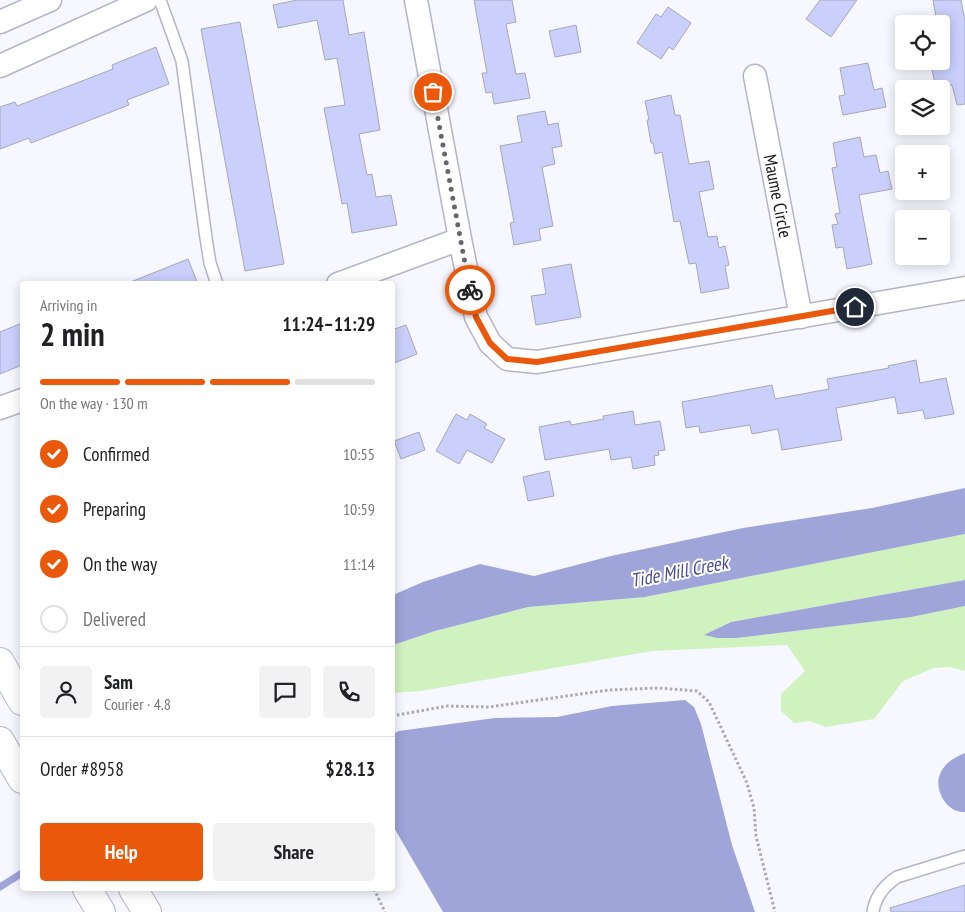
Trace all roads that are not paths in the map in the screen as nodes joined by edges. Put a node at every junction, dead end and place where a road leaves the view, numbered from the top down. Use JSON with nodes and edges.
{"nodes":[{"id":1,"x":50,"y":0,"type":"edge"},
{"id":2,"x":146,"y":0,"type":"edge"},
{"id":3,"x":160,"y":0,"type":"edge"},
{"id":4,"x":416,"y":0,"type":"edge"},
{"id":5,"x":0,"y":22,"type":"edge"},
{"id":6,"x":0,"y":66,"type":"edge"},
{"id":7,"x":755,"y":76,"type":"dead end"},
{"id":8,"x":460,"y":239,"type":"junction"},
{"id":9,"x":216,"y":281,"type":"edge"},
{"id":10,"x":346,"y":281,"type":"edge"},
{"id":11,"x":965,"y":288,"type":"edge"},
{"id":12,"x":800,"y":317,"type":"junction"},
{"id":13,"x":20,"y":401,"type":"edge"},
{"id":14,"x":0,"y":408,"type":"edge"},
{"id":15,"x":0,"y":662,"type":"edge"},
{"id":16,"x":20,"y":697,"type":"edge"},
{"id":17,"x":0,"y":741,"type":"edge"},
{"id":18,"x":20,"y":776,"type":"edge"},
{"id":19,"x":965,"y":856,"type":"edge"},
{"id":20,"x":88,"y":891,"type":"edge"},
{"id":21,"x":134,"y":891,"type":"edge"},
{"id":22,"x":101,"y":912,"type":"edge"},
{"id":23,"x":147,"y":912,"type":"edge"},
{"id":24,"x":874,"y":912,"type":"edge"}],
"edges":[{"from":1,"to":5,"type":"street"},
{"from":2,"to":6,"type":"street"},
{"from":3,"to":9,"type":"lane"},
{"from":4,"to":8,"type":"street"},
{"from":7,"to":12,"type":"street","name":"Maume Circle"},
{"from":8,"to":10,"type":"street"},
{"from":8,"to":12,"type":"street"},
{"from":11,"to":12,"type":"street"},
{"from":13,"to":14,"type":"street"},
{"from":15,"to":16,"type":"main road"},
{"from":17,"to":18,"type":"main road"},
{"from":19,"to":24,"type":"lane"},
{"from":20,"to":22,"type":"main road"},
{"from":21,"to":23,"type":"main road"}]}
